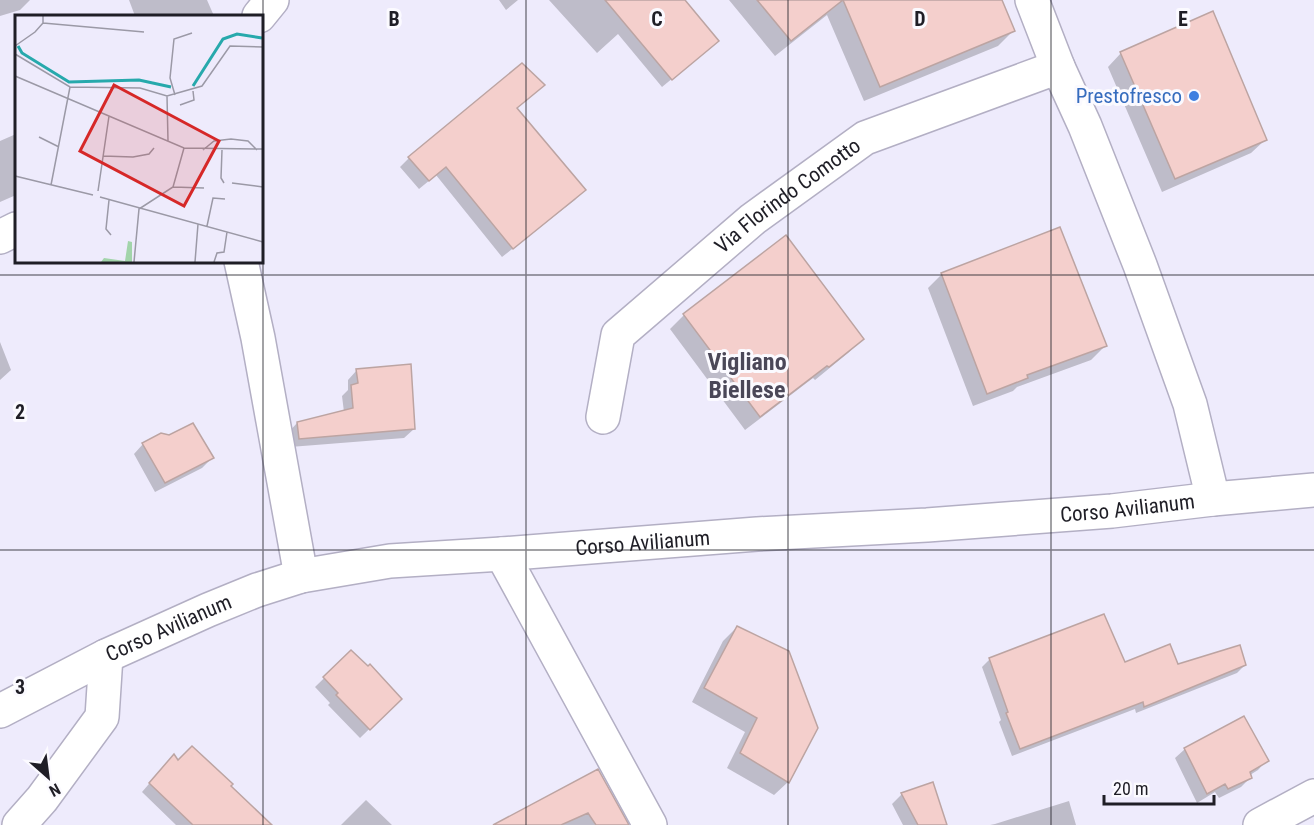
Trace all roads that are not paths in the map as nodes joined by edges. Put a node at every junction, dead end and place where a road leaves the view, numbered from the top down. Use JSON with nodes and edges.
{"nodes":[{"id":1,"x":272,"y":0,"type":"edge"},
{"id":2,"x":1032,"y":0,"type":"edge"},
{"id":3,"x":260,"y":15,"type":"edge"},
{"id":4,"x":1058,"y":67,"type":"junction"},
{"id":5,"x":15,"y":230,"type":"edge"},
{"id":6,"x":0,"y":237,"type":"edge"},
{"id":7,"x":242,"y":262,"type":"edge"},
{"id":8,"x":603,"y":417,"type":"dead end"},
{"id":9,"x":1314,"y":490,"type":"edge"},
{"id":10,"x":1213,"y":499,"type":"junction"},
{"id":11,"x":502,"y":554,"type":"junction"},
{"id":12,"x":301,"y":576,"type":"junction"},
{"id":13,"x":106,"y":656,"type":"junction"},
{"id":14,"x":0,"y":711,"type":"edge"},
{"id":15,"x":1314,"y":796,"type":"edge"},
{"id":16,"x":19,"y":825,"type":"edge"},
{"id":17,"x":650,"y":825,"type":"edge"},
{"id":18,"x":1260,"y":825,"type":"edge"}],
"edges":[{"from":1,"to":3,"type":"street"},
{"from":2,"to":4,"type":"street"},
{"from":4,"to":8,"type":"street","name":"Via Florindo Comotto"},
{"from":4,"to":10,"type":"street"},
{"from":5,"to":6,"type":"street"},
{"from":7,"to":12,"type":"street"},
{"from":9,"to":10,"type":"street","name":"Corso Avilianum"},
{"from":10,"to":11,"type":"street","name":"Corso Avilianum"},
{"from":11,"to":12,"type":"street","name":"Corso Avilianum"},
{"from":11,"to":17,"type":"street"},
{"from":12,"to":13,"type":"street","name":"Corso Avilianum"},
{"from":13,"to":14,"type":"street","name":"Corso Avilianum"},
{"from":13,"to":16,"type":"street"},
{"from":15,"to":18,"type":"street"}]}
